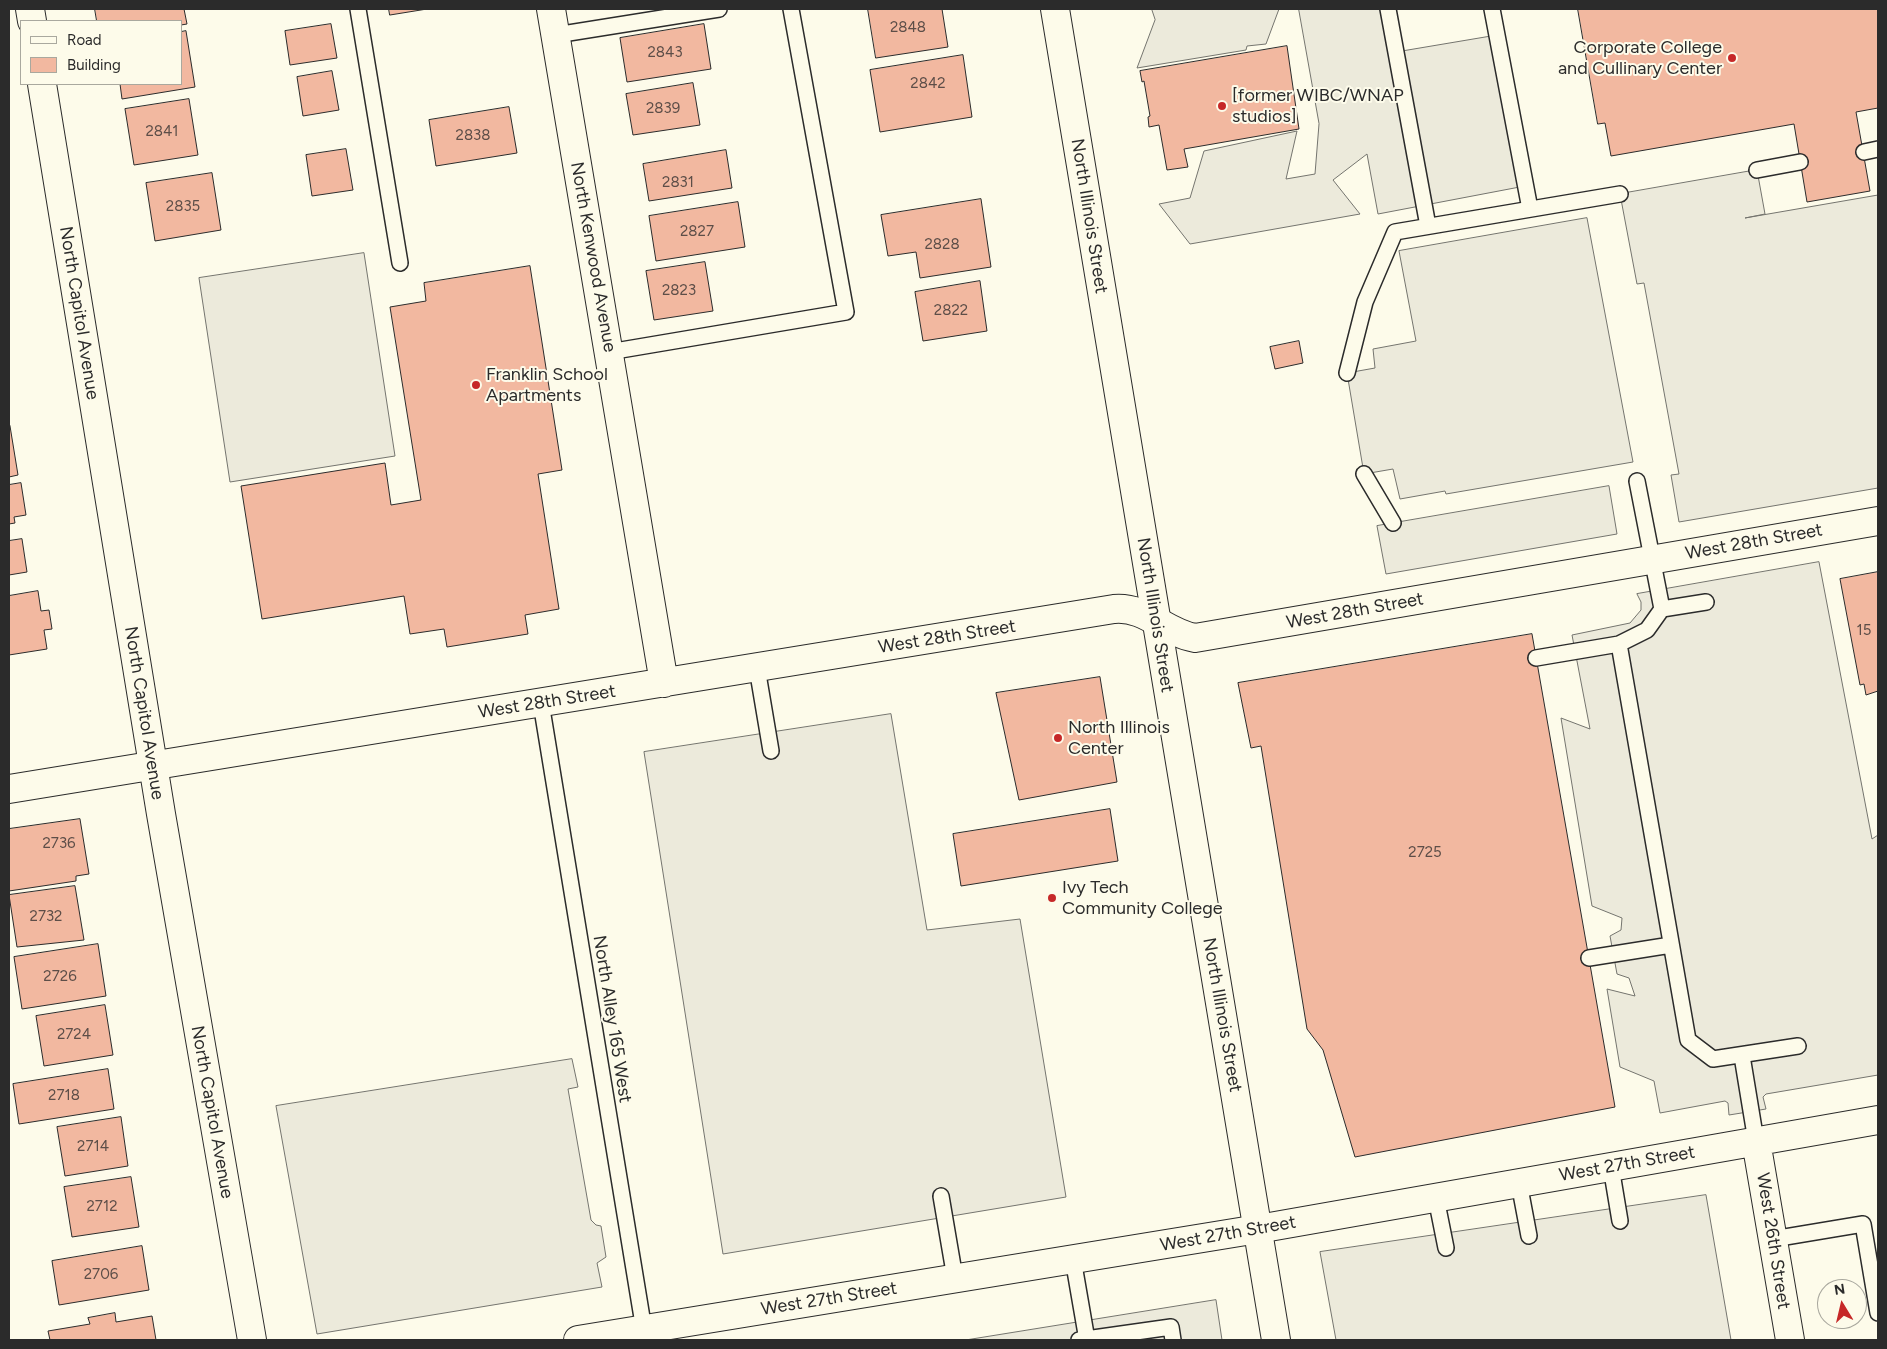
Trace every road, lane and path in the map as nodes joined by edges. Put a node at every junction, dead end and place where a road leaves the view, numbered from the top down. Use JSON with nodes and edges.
{"nodes":[{"id":1,"x":358,"y":9,"type":"edge"},
{"id":2,"x":551,"y":9,"type":"edge"},
{"id":3,"x":719,"y":9,"type":"edge"},
{"id":4,"x":791,"y":9,"type":"edge"},
{"id":5,"x":1055,"y":9,"type":"edge"},
{"id":6,"x":1388,"y":9,"type":"edge"},
{"id":7,"x":1492,"y":9,"type":"edge"},
{"id":8,"x":556,"y":35,"type":"junction"},
{"id":9,"x":42,"y":85,"type":"edge"},
{"id":10,"x":1800,"y":162,"type":"dead end"},
{"id":11,"x":1756,"y":170,"type":"dead end"},
{"id":12,"x":1620,"y":194,"type":"dead end"},
{"id":13,"x":1530,"y":209,"type":"junction"},
{"id":14,"x":1428,"y":226,"type":"junction"},
{"id":15,"x":400,"y":262,"type":"dead end"},
{"id":16,"x":609,"y":352,"type":"junction"},
{"id":17,"x":1347,"y":373,"type":"dead end"},
{"id":18,"x":1364,"y":474,"type":"dead end"},
{"id":19,"x":1637,"y":481,"type":"dead end"},
{"id":20,"x":1878,"y":521,"type":"edge"},
{"id":21,"x":1393,"y":523,"type":"dead end"},
{"id":22,"x":1652,"y":560,"type":"junction"},
{"id":23,"x":1706,"y":602,"type":"dead end"},
{"id":24,"x":1662,"y":609,"type":"junction"},
{"id":25,"x":1156,"y":623,"type":"junction"},
{"id":26,"x":1619,"y":644,"type":"junction"},
{"id":27,"x":1536,"y":658,"type":"dead end"},
{"id":28,"x":757,"y":668,"type":"junction"},
{"id":29,"x":664,"y":683,"type":"junction"},
{"id":30,"x":541,"y":703,"type":"junction"},
{"id":31,"x":771,"y":752,"type":"dead end"},
{"id":32,"x":152,"y":765,"type":"junction"},
{"id":33,"x":9,"y":789,"type":"edge"},
{"id":34,"x":1671,"y":945,"type":"junction"},
{"id":35,"x":1589,"y":958,"type":"dead end"},
{"id":36,"x":1798,"y":1046,"type":"dead end"},
{"id":37,"x":1742,"y":1056,"type":"junction"},
{"id":38,"x":1878,"y":1120,"type":"edge"},
{"id":39,"x":1756,"y":1141,"type":"junction"},
{"id":40,"x":1610,"y":1167,"type":"junction"},
{"id":41,"x":1519,"y":1184,"type":"junction"},
{"id":42,"x":940,"y":1196,"type":"dead end"},
{"id":43,"x":1436,"y":1198,"type":"junction"},
{"id":44,"x":1620,"y":1221,"type":"dead end"},
{"id":45,"x":1258,"y":1229,"type":"junction"},
{"id":46,"x":1529,"y":1236,"type":"dead end"},
{"id":47,"x":1773,"y":1239,"type":"junction"},
{"id":48,"x":1446,"y":1248,"type":"dead end"},
{"id":49,"x":1073,"y":1259,"type":"junction"},
{"id":50,"x":955,"y":1278,"type":"junction"},
{"id":51,"x":1878,"y":1313,"type":"edge"},
{"id":52,"x":644,"y":1335,"type":"edge"},
{"id":53,"x":252,"y":1340,"type":"edge"},
{"id":54,"x":578,"y":1340,"type":"edge"},
{"id":55,"x":1084,"y":1340,"type":"edge"},
{"id":56,"x":1173,"y":1340,"type":"edge"},
{"id":57,"x":1276,"y":1340,"type":"edge"},
{"id":58,"x":1790,"y":1340,"type":"edge"}],
"edges":[{"from":1,"to":15,"type":"lane"},
{"from":2,"to":8,"type":"street","name":"North Kenwood Avenue"},
{"from":3,"to":8,"type":"lane"},
{"from":4,"to":16,"type":"lane"},
{"from":5,"to":25,"type":"street","name":"North Illinois Street"},
{"from":6,"to":14,"type":"lane"},
{"from":7,"to":13,"type":"lane"},
{"from":8,"to":16,"type":"street","name":"North Kenwood Avenue"},
{"from":9,"to":32,"type":"street","name":"North Capitol Avenue"},
{"from":10,"to":11,"type":"lane"},
{"from":12,"to":13,"type":"lane"},
{"from":13,"to":14,"type":"lane"},
{"from":14,"to":17,"type":"lane"},
{"from":16,"to":29,"type":"street","name":"North Kenwood Avenue"},
{"from":18,"to":21,"type":"lane"},
{"from":19,"to":22,"type":"lane"},
{"from":20,"to":22,"type":"street","name":"West 28th Street"},
{"from":22,"to":24,"type":"lane"},
{"from":22,"to":25,"type":"street","name":"West 28th Street"},
{"from":23,"to":24,"type":"lane"},
{"from":24,"to":26,"type":"lane"},
{"from":25,"to":28,"type":"street","name":"West 28th Street"},
{"from":25,"to":45,"type":"street","name":"North Illinois Street"},
{"from":26,"to":27,"type":"lane"},
{"from":26,"to":34,"type":"lane"},
{"from":28,"to":29,"type":"street","name":"West 28th Street"},
{"from":28,"to":31,"type":"lane"},
{"from":29,"to":30,"type":"street","name":"West 28th Street"},
{"from":30,"to":32,"type":"street","name":"West 28th Street"},
{"from":30,"to":52,"type":"lane","name":"North Alley 165 West"},
{"from":32,"to":33,"type":"street","name":"West 28th Street"},
{"from":32,"to":53,"type":"street","name":"North Capitol Avenue"},
{"from":34,"to":35,"type":"lane"},
{"from":34,"to":37,"type":"lane"},
{"from":36,"to":37,"type":"lane"},
{"from":37,"to":39,"type":"lane"},
{"from":38,"to":39,"type":"street","name":"West 27th Street"},
{"from":39,"to":40,"type":"street","name":"West 27th Street"},
{"from":39,"to":47,"type":"street","name":"West 26th Street"},
{"from":40,"to":41,"type":"street","name":"West 27th Street"},
{"from":40,"to":44,"type":"lane"},
{"from":41,"to":43,"type":"street","name":"West 27th Street"},
{"from":41,"to":46,"type":"lane"},
{"from":42,"to":50,"type":"lane"},
{"from":43,"to":45,"type":"street","name":"West 27th Street"},
{"from":43,"to":48,"type":"lane"},
{"from":45,"to":49,"type":"street","name":"West 27th Street"},
{"from":45,"to":57,"type":"street","name":"North Illinois Street"},
{"from":47,"to":51,"type":"lane"},
{"from":47,"to":58,"type":"street","name":"West 26th Street"},
{"from":49,"to":50,"type":"street","name":"West 27th Street"},
{"from":49,"to":55,"type":"lane"},
{"from":50,"to":52,"type":"street","name":"West 27th Street"},
{"from":52,"to":54,"type":"street","name":"West 27th Street"},
{"from":55,"to":56,"type":"lane"}]}
